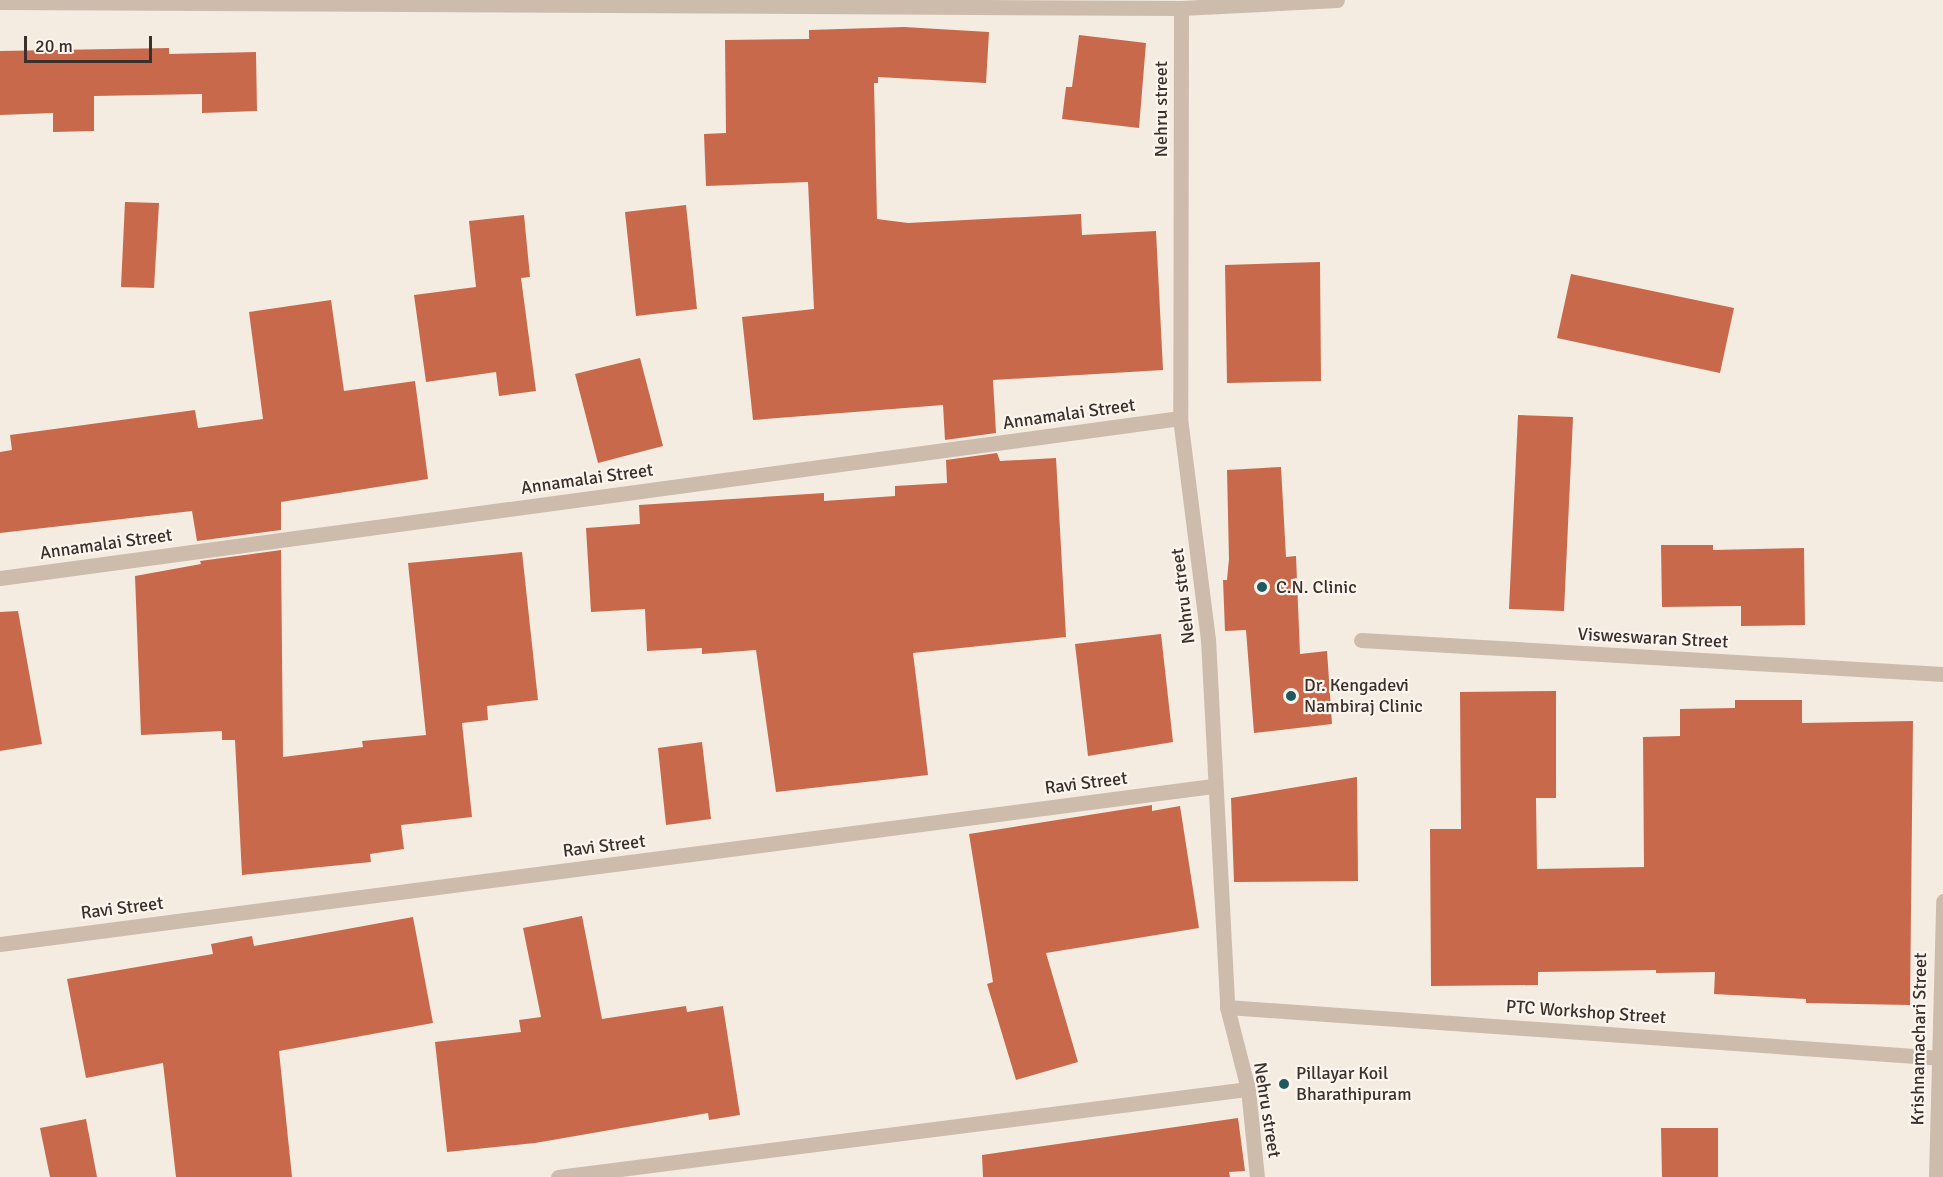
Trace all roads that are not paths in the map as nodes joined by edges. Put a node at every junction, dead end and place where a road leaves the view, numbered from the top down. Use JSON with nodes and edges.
{"nodes":[{"id":1,"x":1337,"y":0,"type":"edge"},
{"id":2,"x":0,"y":2,"type":"edge"},
{"id":3,"x":353,"y":2,"type":"edge"},
{"id":4,"x":1181,"y":8,"type":"junction"},
{"id":5,"x":1180,"y":418,"type":"junction"},
{"id":6,"x":0,"y":578,"type":"edge"},
{"id":7,"x":1360,"y":640,"type":"dead end"},
{"id":8,"x":1943,"y":674,"type":"edge"},
{"id":9,"x":1213,"y":786,"type":"junction"},
{"id":10,"x":1943,"y":901,"type":"edge"},
{"id":11,"x":0,"y":944,"type":"edge"},
{"id":12,"x":1227,"y":1007,"type":"junction"},
{"id":13,"x":1940,"y":1057,"type":"edge"},
{"id":14,"x":1248,"y":1089,"type":"junction"},
{"id":15,"x":558,"y":1177,"type":"edge"},
{"id":16,"x":1257,"y":1177,"type":"edge"},
{"id":17,"x":1936,"y":1177,"type":"edge"}],
"edges":[{"from":1,"to":4,"type":"street"},
{"from":2,"to":3,"type":"street"},
{"from":3,"to":4,"type":"street"},
{"from":4,"to":5,"type":"street","name":"Nehru street"},
{"from":5,"to":6,"type":"street","name":"Annamalai Street"},
{"from":5,"to":9,"type":"street","name":"Nehru street"},
{"from":7,"to":8,"type":"street","name":"Visweswaran Street"},
{"from":9,"to":11,"type":"street","name":"Ravi Street"},
{"from":9,"to":12,"type":"street","name":"Nehru street"},
{"from":10,"to":13,"type":"street","name":"Krishnamachari Street"},
{"from":12,"to":13,"type":"street","name":"PTC Workshop Street"},
{"from":12,"to":14,"type":"street","name":"Nehru street"},
{"from":13,"to":17,"type":"street","name":"Krishnamachari Street"},
{"from":14,"to":15,"type":"street"},
{"from":14,"to":16,"type":"street","name":"Nehru street"}]}
